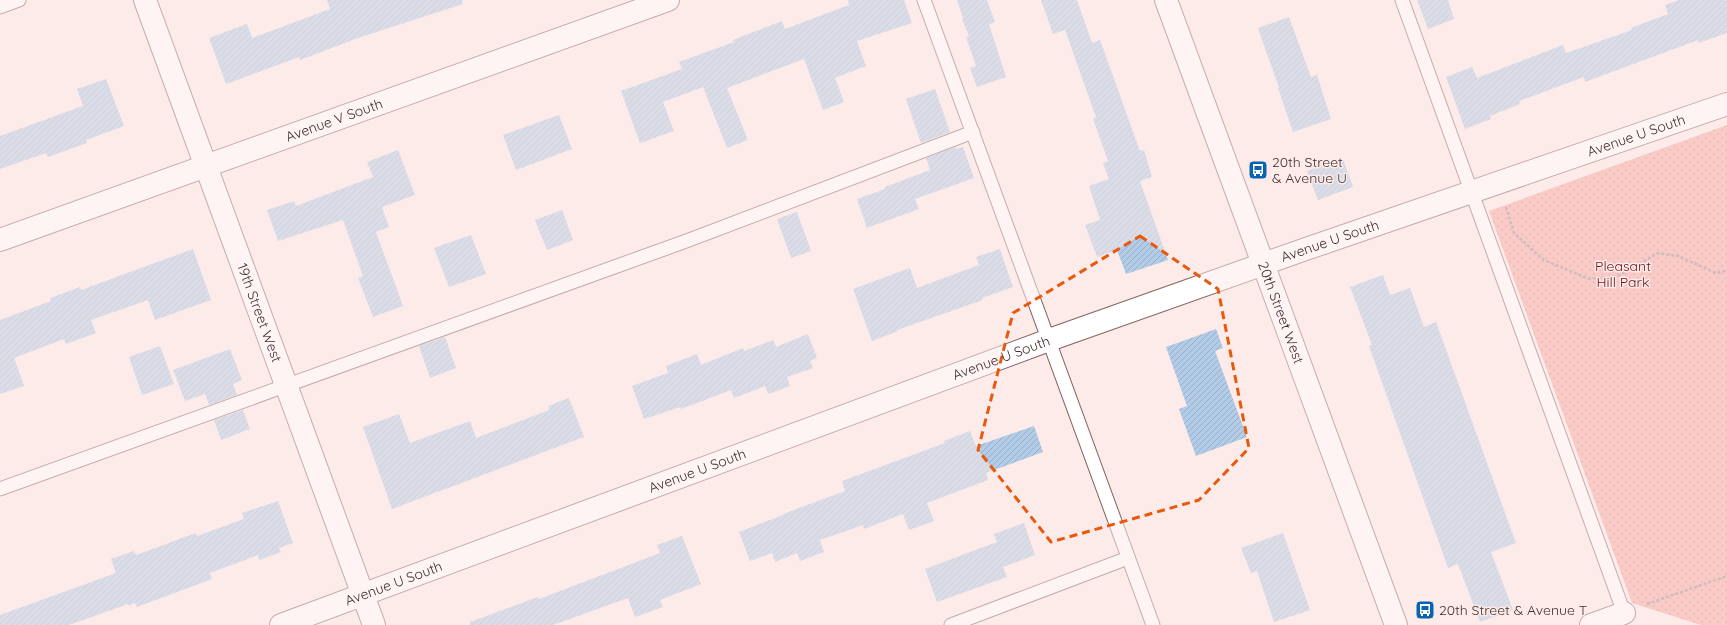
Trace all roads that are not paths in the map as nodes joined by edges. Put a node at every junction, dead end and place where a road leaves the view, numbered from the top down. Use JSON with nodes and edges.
{"nodes":[{"id":1,"x":19,"y":0,"type":"edge"},
{"id":2,"x":145,"y":0,"type":"edge"},
{"id":3,"x":668,"y":0,"type":"edge"},
{"id":4,"x":924,"y":0,"type":"edge"},
{"id":5,"x":1166,"y":0,"type":"edge"},
{"id":6,"x":1402,"y":0,"type":"edge"},
{"id":7,"x":0,"y":7,"type":"edge"},
{"id":8,"x":1727,"y":104,"type":"edge"},
{"id":9,"x":973,"y":132,"type":"junction"},
{"id":10,"x":205,"y":166,"type":"junction"},
{"id":11,"x":1476,"y":202,"type":"junction"},
{"id":12,"x":0,"y":240,"type":"edge"},
{"id":13,"x":1263,"y":265,"type":"junction"},
{"id":14,"x":1049,"y":340,"type":"junction"},
{"id":15,"x":286,"y":386,"type":"junction"},
{"id":16,"x":0,"y":489,"type":"edge"},
{"id":17,"x":1128,"y":558,"type":"junction"},
{"id":18,"x":363,"y":594,"type":"junction"},
{"id":19,"x":1624,"y":612,"type":"joint"},
{"id":20,"x":281,"y":625,"type":"edge"},
{"id":21,"x":374,"y":625,"type":"edge"},
{"id":22,"x":951,"y":625,"type":"edge"},
{"id":23,"x":1153,"y":625,"type":"edge"},
{"id":24,"x":1396,"y":625,"type":"edge"},
{"id":25,"x":1591,"y":625,"type":"edge"}],
"edges":[{"from":1,"to":7,"type":"lane"},
{"from":2,"to":10,"type":"street","name":"19th Street West"},
{"from":3,"to":10,"type":"street","name":"Avenue V South"},
{"from":4,"to":9,"type":"lane"},
{"from":5,"to":13,"type":"street","name":"20th Street West"},
{"from":6,"to":11,"type":"lane"},
{"from":8,"to":11,"type":"street","name":"Avenue U South"},
{"from":9,"to":14,"type":"lane"},
{"from":9,"to":15,"type":"lane"},
{"from":10,"to":12,"type":"street","name":"Avenue V South"},
{"from":10,"to":15,"type":"street","name":"19th Street West"},
{"from":11,"to":13,"type":"street","name":"Avenue U South"},
{"from":11,"to":19,"type":"lane"},
{"from":13,"to":14,"type":"street","name":"Avenue U South"},
{"from":13,"to":24,"type":"street","name":"20th Street West"},
{"from":14,"to":17,"type":"lane"},
{"from":14,"to":18,"type":"street","name":"Avenue U South"},
{"from":15,"to":16,"type":"lane"},
{"from":15,"to":18,"type":"street","name":"19th Street West"},
{"from":17,"to":22,"type":"lane"},
{"from":17,"to":23,"type":"lane"},
{"from":18,"to":20,"type":"street","name":"Avenue U South"},
{"from":18,"to":21,"type":"street","name":"19th Street West"},
{"from":19,"to":25,"type":"street"}]}
